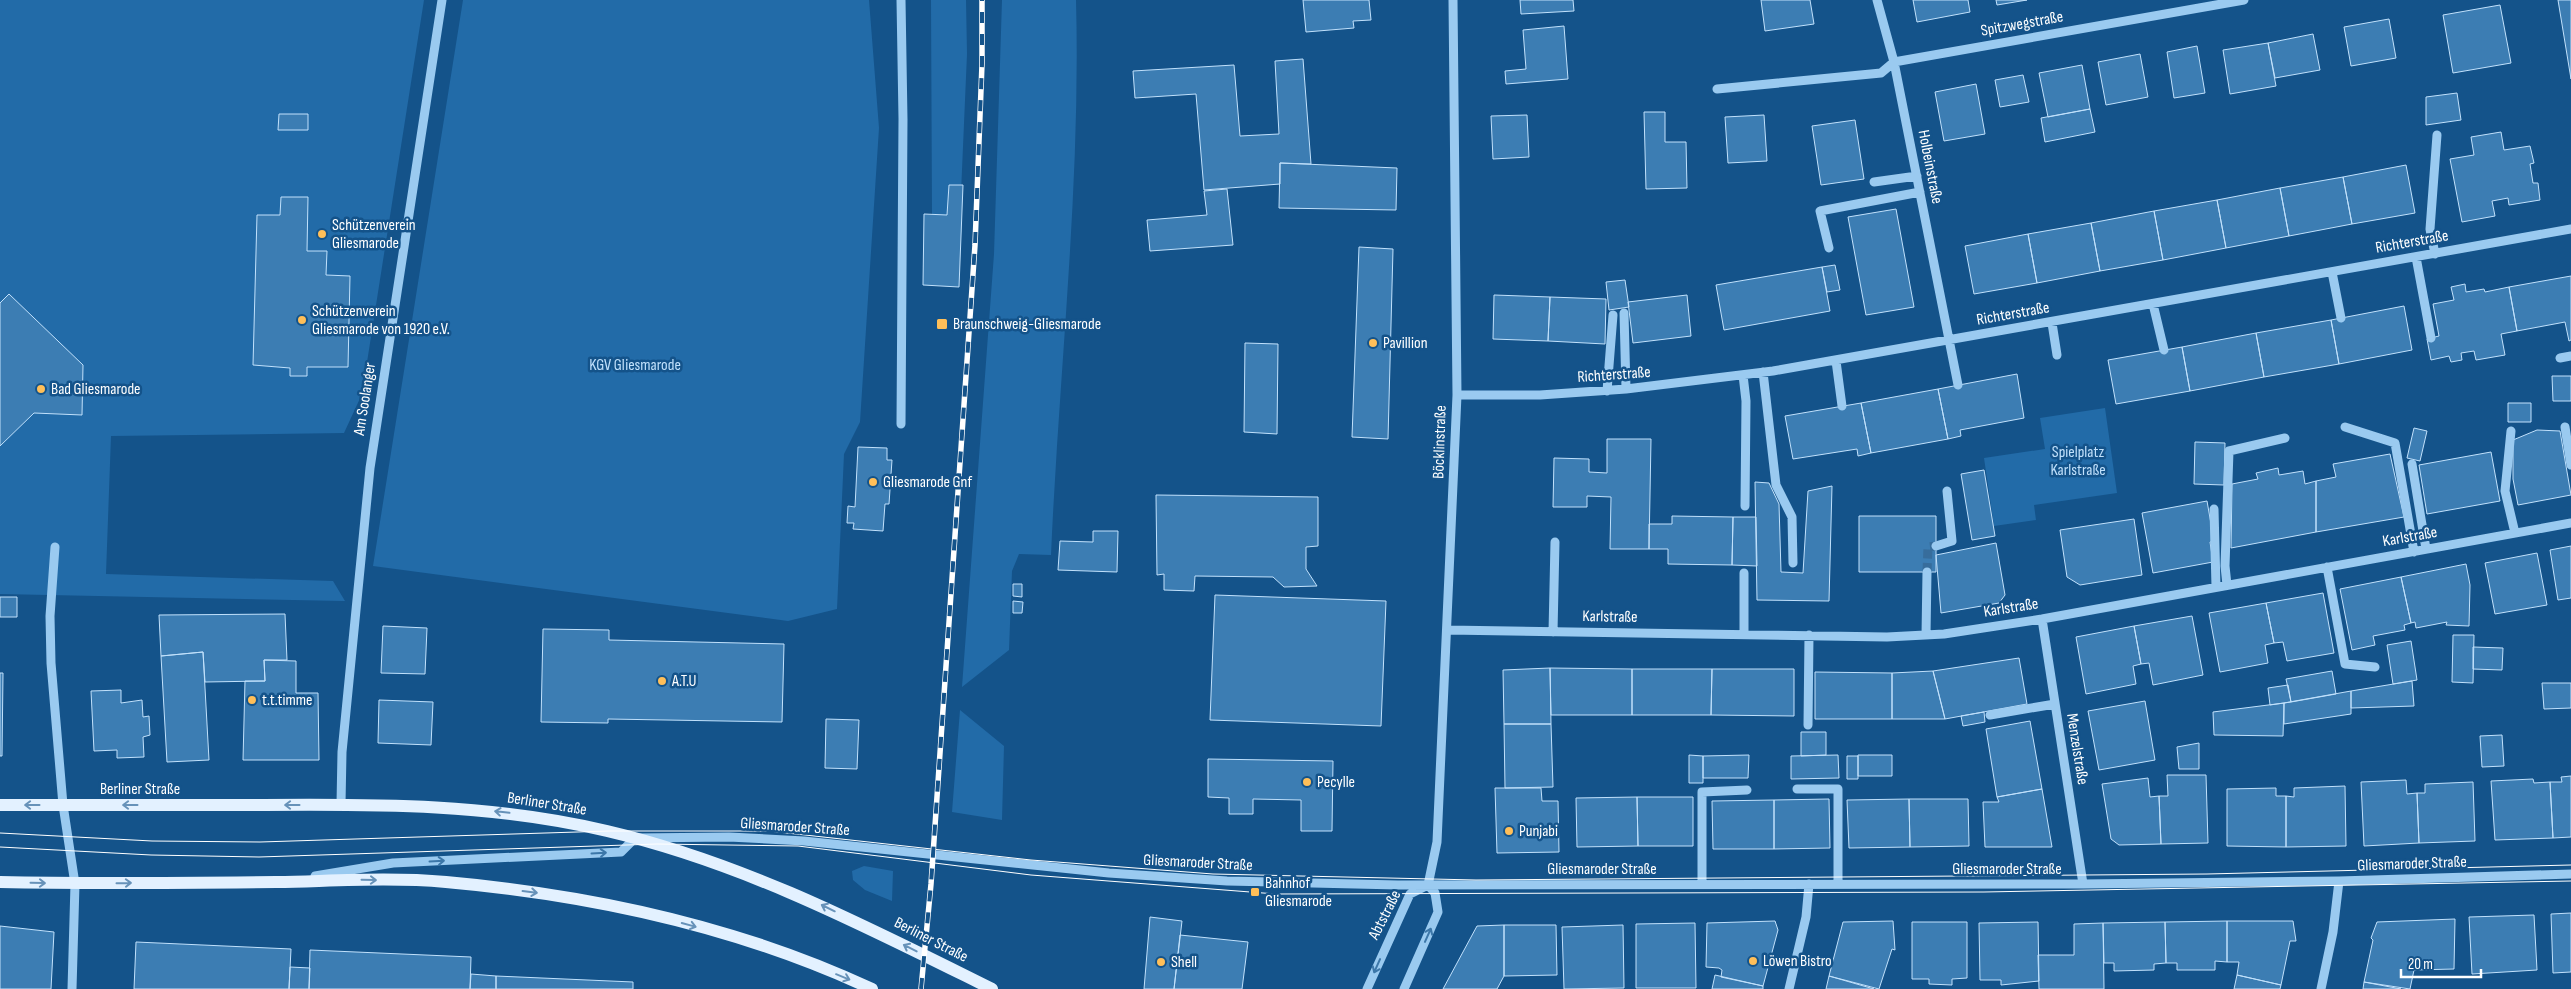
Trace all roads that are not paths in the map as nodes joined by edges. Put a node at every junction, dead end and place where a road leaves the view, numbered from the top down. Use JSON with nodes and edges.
{"nodes":[{"id":1,"x":442,"y":0,"type":"edge"},
{"id":2,"x":901,"y":0,"type":"edge"},
{"id":3,"x":1453,"y":0,"type":"edge"},
{"id":4,"x":1877,"y":0,"type":"edge"},
{"id":5,"x":2238,"y":1,"type":"edge"},
{"id":6,"x":1894,"y":62,"type":"junction"},
{"id":7,"x":1717,"y":89,"type":"dead end"},
{"id":8,"x":2437,"y":135,"type":"dead end"},
{"id":9,"x":1917,"y":176,"type":"junction"},
{"id":10,"x":1874,"y":182,"type":"dead end"},
{"id":11,"x":1920,"y":192,"type":"junction"},
{"id":12,"x":2571,"y":229,"type":"edge"},
{"id":13,"x":1829,"y":248,"type":"dead end"},
{"id":14,"x":2435,"y":254,"type":"junction"},
{"id":15,"x":2416,"y":257,"type":"junction"},
{"id":16,"x":2332,"y":272,"type":"junction"},
{"id":17,"x":2153,"y":304,"type":"junction"},
{"id":18,"x":1624,"y":313,"type":"dead end"},
{"id":19,"x":1613,"y":315,"type":"dead end"},
{"id":20,"x":2341,"y":318,"type":"dead end"},
{"id":21,"x":2052,"y":323,"type":"junction"},
{"id":22,"x":2431,"y":338,"type":"dead end"},
{"id":23,"x":1950,"y":341,"type":"junction"},
{"id":24,"x":2164,"y":350,"type":"dead end"},
{"id":25,"x":2058,"y":355,"type":"dead end"},
{"id":26,"x":2571,"y":356,"type":"edge"},
{"id":27,"x":2560,"y":358,"type":"dead end"},
{"id":28,"x":1836,"y":360,"type":"junction"},
{"id":29,"x":1764,"y":372,"type":"junction"},
{"id":30,"x":1742,"y":375,"type":"junction"},
{"id":31,"x":1958,"y":385,"type":"dead end"},
{"id":32,"x":1626,"y":390,"type":"junction"},
{"id":33,"x":1607,"y":391,"type":"junction"},
{"id":34,"x":1456,"y":395,"type":"junction"},
{"id":35,"x":1842,"y":406,"type":"dead end"},
{"id":36,"x":901,"y":424,"type":"dead end"},
{"id":37,"x":2345,"y":427,"type":"dead end"},
{"id":38,"x":2564,"y":428,"type":"dead end"},
{"id":39,"x":2511,"y":432,"type":"dead end"},
{"id":40,"x":2285,"y":438,"type":"dead end"},
{"id":41,"x":2412,"y":464,"type":"dead end"},
{"id":42,"x":2571,"y":465,"type":"edge"},
{"id":43,"x":1947,"y":491,"type":"dead end"},
{"id":44,"x":1745,"y":506,"type":"dead end"},
{"id":45,"x":2214,"y":509,"type":"dead end"},
{"id":46,"x":2571,"y":523,"type":"edge"},
{"id":47,"x":2515,"y":533,"type":"junction"},
{"id":48,"x":1555,"y":542,"type":"dead end"},
{"id":49,"x":1936,"y":546,"type":"tunnel mouth"},
{"id":50,"x":55,"y":547,"type":"dead end"},
{"id":51,"x":2426,"y":549,"type":"junction"},
{"id":52,"x":2414,"y":552,"type":"junction"},
{"id":53,"x":1793,"y":563,"type":"dead end"},
{"id":54,"x":2327,"y":567,"type":"junction"},
{"id":55,"x":1927,"y":572,"type":"tunnel mouth"},
{"id":56,"x":1744,"y":573,"type":"dead end"},
{"id":57,"x":2227,"y":585,"type":"junction"},
{"id":58,"x":2216,"y":587,"type":"junction"},
{"id":59,"x":2042,"y":619,"type":"junction"},
{"id":60,"x":1448,"y":630,"type":"junction"},
{"id":61,"x":1553,"y":632,"type":"junction"},
{"id":62,"x":1744,"y":634,"type":"junction"},
{"id":63,"x":1809,"y":634,"type":"junction"},
{"id":64,"x":1926,"y":635,"type":"junction"},
{"id":65,"x":2375,"y":667,"type":"dead end"},
{"id":66,"x":2055,"y":704,"type":"junction"},
{"id":67,"x":1990,"y":715,"type":"dead end"},
{"id":68,"x":1808,"y":725,"type":"dead end"},
{"id":69,"x":1797,"y":789,"type":"dead end"},
{"id":70,"x":1747,"y":790,"type":"dead end"},
{"id":71,"x":341,"y":804,"type":"junction"},
{"id":72,"x":0,"y":805,"type":"edge"},
{"id":73,"x":64,"y":805,"type":"junction"},
{"id":74,"x":635,"y":838,"type":"junction"},
{"id":75,"x":2571,"y":874,"type":"edge"},
{"id":76,"x":285,"y":881,"type":"junction"},
{"id":77,"x":2340,"y":881,"type":"junction"},
{"id":78,"x":0,"y":882,"type":"edge"},
{"id":79,"x":75,"y":884,"type":"junction"},
{"id":80,"x":1702,"y":884,"type":"junction"},
{"id":81,"x":1809,"y":884,"type":"junction"},
{"id":82,"x":1838,"y":884,"type":"junction"},
{"id":83,"x":2083,"y":884,"type":"junction"},
{"id":84,"x":1428,"y":885,"type":"junction"},
{"id":85,"x":72,"y":989,"type":"edge"},
{"id":86,"x":872,"y":989,"type":"edge"},
{"id":87,"x":992,"y":989,"type":"edge"},
{"id":88,"x":1367,"y":989,"type":"edge"},
{"id":89,"x":1404,"y":989,"type":"edge"},
{"id":90,"x":1789,"y":989,"type":"edge"},
{"id":91,"x":2320,"y":989,"type":"edge"}],
"edges":[{"from":1,"to":71,"type":"street","name":"Am Soolanger"},
{"from":2,"to":36,"type":"street"},
{"from":3,"to":34,"type":"street","name":"Böcklinstraße"},
{"from":4,"to":6,"type":"street","name":"Holbeinstraße"},
{"from":5,"to":6,"type":"street","name":"Spitzwegstraße"},
{"from":6,"to":7,"type":"street","name":"Spitzwegstraße"},
{"from":6,"to":9,"type":"street","name":"Holbeinstraße"},
{"from":8,"to":14,"type":"street"},
{"from":9,"to":10,"type":"street"},
{"from":9,"to":11,"type":"street","name":"Holbeinstraße"},
{"from":11,"to":13,"type":"street"},
{"from":11,"to":23,"type":"street","name":"Holbeinstraße"},
{"from":12,"to":14,"type":"street","name":"Richterstraße"},
{"from":14,"to":15,"type":"street","name":"Richterstraße"},
{"from":15,"to":16,"type":"street","name":"Richterstraße"},
{"from":15,"to":22,"type":"street"},
{"from":16,"to":17,"type":"street","name":"Richterstraße"},
{"from":16,"to":20,"type":"street"},
{"from":17,"to":21,"type":"street","name":"Richterstraße"},
{"from":17,"to":24,"type":"street"},
{"from":18,"to":32,"type":"street"},
{"from":19,"to":33,"type":"street"},
{"from":21,"to":23,"type":"street","name":"Richterstraße"},
{"from":21,"to":25,"type":"street"},
{"from":23,"to":28,"type":"street","name":"Richterstraße"},
{"from":23,"to":31,"type":"street","name":"Holbeinstraße"},
{"from":26,"to":27,"type":"street"},
{"from":28,"to":29,"type":"street","name":"Richterstraße"},
{"from":28,"to":35,"type":"street"},
{"from":29,"to":30,"type":"street","name":"Richterstraße"},
{"from":29,"to":53,"type":"street"},
{"from":30,"to":32,"type":"street","name":"Richterstraße"},
{"from":30,"to":44,"type":"street"},
{"from":32,"to":33,"type":"street","name":"Richterstraße"},
{"from":33,"to":34,"type":"street","name":"Richterstraße"},
{"from":34,"to":60,"type":"street","name":"Böcklinstraße"},
{"from":37,"to":52,"type":"street"},
{"from":38,"to":42,"type":"street"},
{"from":39,"to":47,"type":"street"},
{"from":40,"to":57,"type":"street"},
{"from":41,"to":51,"type":"street"},
{"from":43,"to":49,"type":"street"},
{"from":45,"to":58,"type":"street"},
{"from":46,"to":47,"type":"street","name":"Karlstraße"},
{"from":47,"to":51,"type":"street","name":"Karlstraße"},
{"from":48,"to":61,"type":"street"},
{"from":50,"to":73,"type":"street"},
{"from":51,"to":52,"type":"street","name":"Karlstraße"},
{"from":52,"to":54,"type":"street","name":"Karlstraße"},
{"from":54,"to":57,"type":"street","name":"Karlstraße"},
{"from":54,"to":65,"type":"street"},
{"from":55,"to":64,"type":"street"},
{"from":56,"to":62,"type":"street"},
{"from":57,"to":58,"type":"street","name":"Karlstraße"},
{"from":58,"to":59,"type":"street","name":"Karlstraße"},
{"from":59,"to":64,"type":"street","name":"Karlstraße"},
{"from":59,"to":66,"type":"street","name":"Menzelstraße"},
{"from":60,"to":61,"type":"street","name":"Karlstraße"},
{"from":60,"to":84,"type":"street","name":"Böcklinstraße"},
{"from":61,"to":62,"type":"street","name":"Karlstraße"},
{"from":62,"to":63,"type":"street","name":"Karlstraße"},
{"from":63,"to":64,"type":"street","name":"Karlstraße"},
{"from":63,"to":68,"type":"street"},
{"from":66,"to":67,"type":"street"},
{"from":66,"to":83,"type":"street","name":"Menzelstraße"},
{"from":69,"to":82,"type":"street"},
{"from":70,"to":80,"type":"street"},
{"from":71,"to":73,"type":"main road","name":"Berliner Straße","one_way":true},
{"from":74,"to":71,"type":"main road","name":"Berliner Straße","one_way":true},
{"from":73,"to":72,"type":"main road","name":"Berliner Straße","one_way":true},
{"from":73,"to":79,"type":"street"},
{"from":76,"to":74,"type":"street","one_way":true},
{"from":74,"to":84,"type":"street","name":"Gliesmaroder Straße"},
{"from":87,"to":74,"type":"main road","name":"Berliner Straße","one_way":true},
{"from":75,"to":77,"type":"street","name":"Gliesmaroder Straße"},
{"from":79,"to":76,"type":"main road","one_way":true},
{"from":76,"to":86,"type":"main road","one_way":true},
{"from":77,"to":83,"type":"street","name":"Gliesmaroder Straße"},
{"from":77,"to":91,"type":"street"},
{"from":78,"to":79,"type":"main road","one_way":true},
{"from":79,"to":85,"type":"street"},
{"from":80,"to":81,"type":"street","name":"Gliesmaroder Straße"},
{"from":80,"to":84,"type":"street","name":"Gliesmaroder Straße"},
{"from":81,"to":82,"type":"street","name":"Gliesmaroder Straße"},
{"from":81,"to":90,"type":"street"},
{"from":82,"to":83,"type":"street","name":"Gliesmaroder Straße"},
{"from":84,"to":88,"type":"street","name":"Abtstraße","one_way":true},
{"from":89,"to":84,"type":"street","one_way":true}]}
